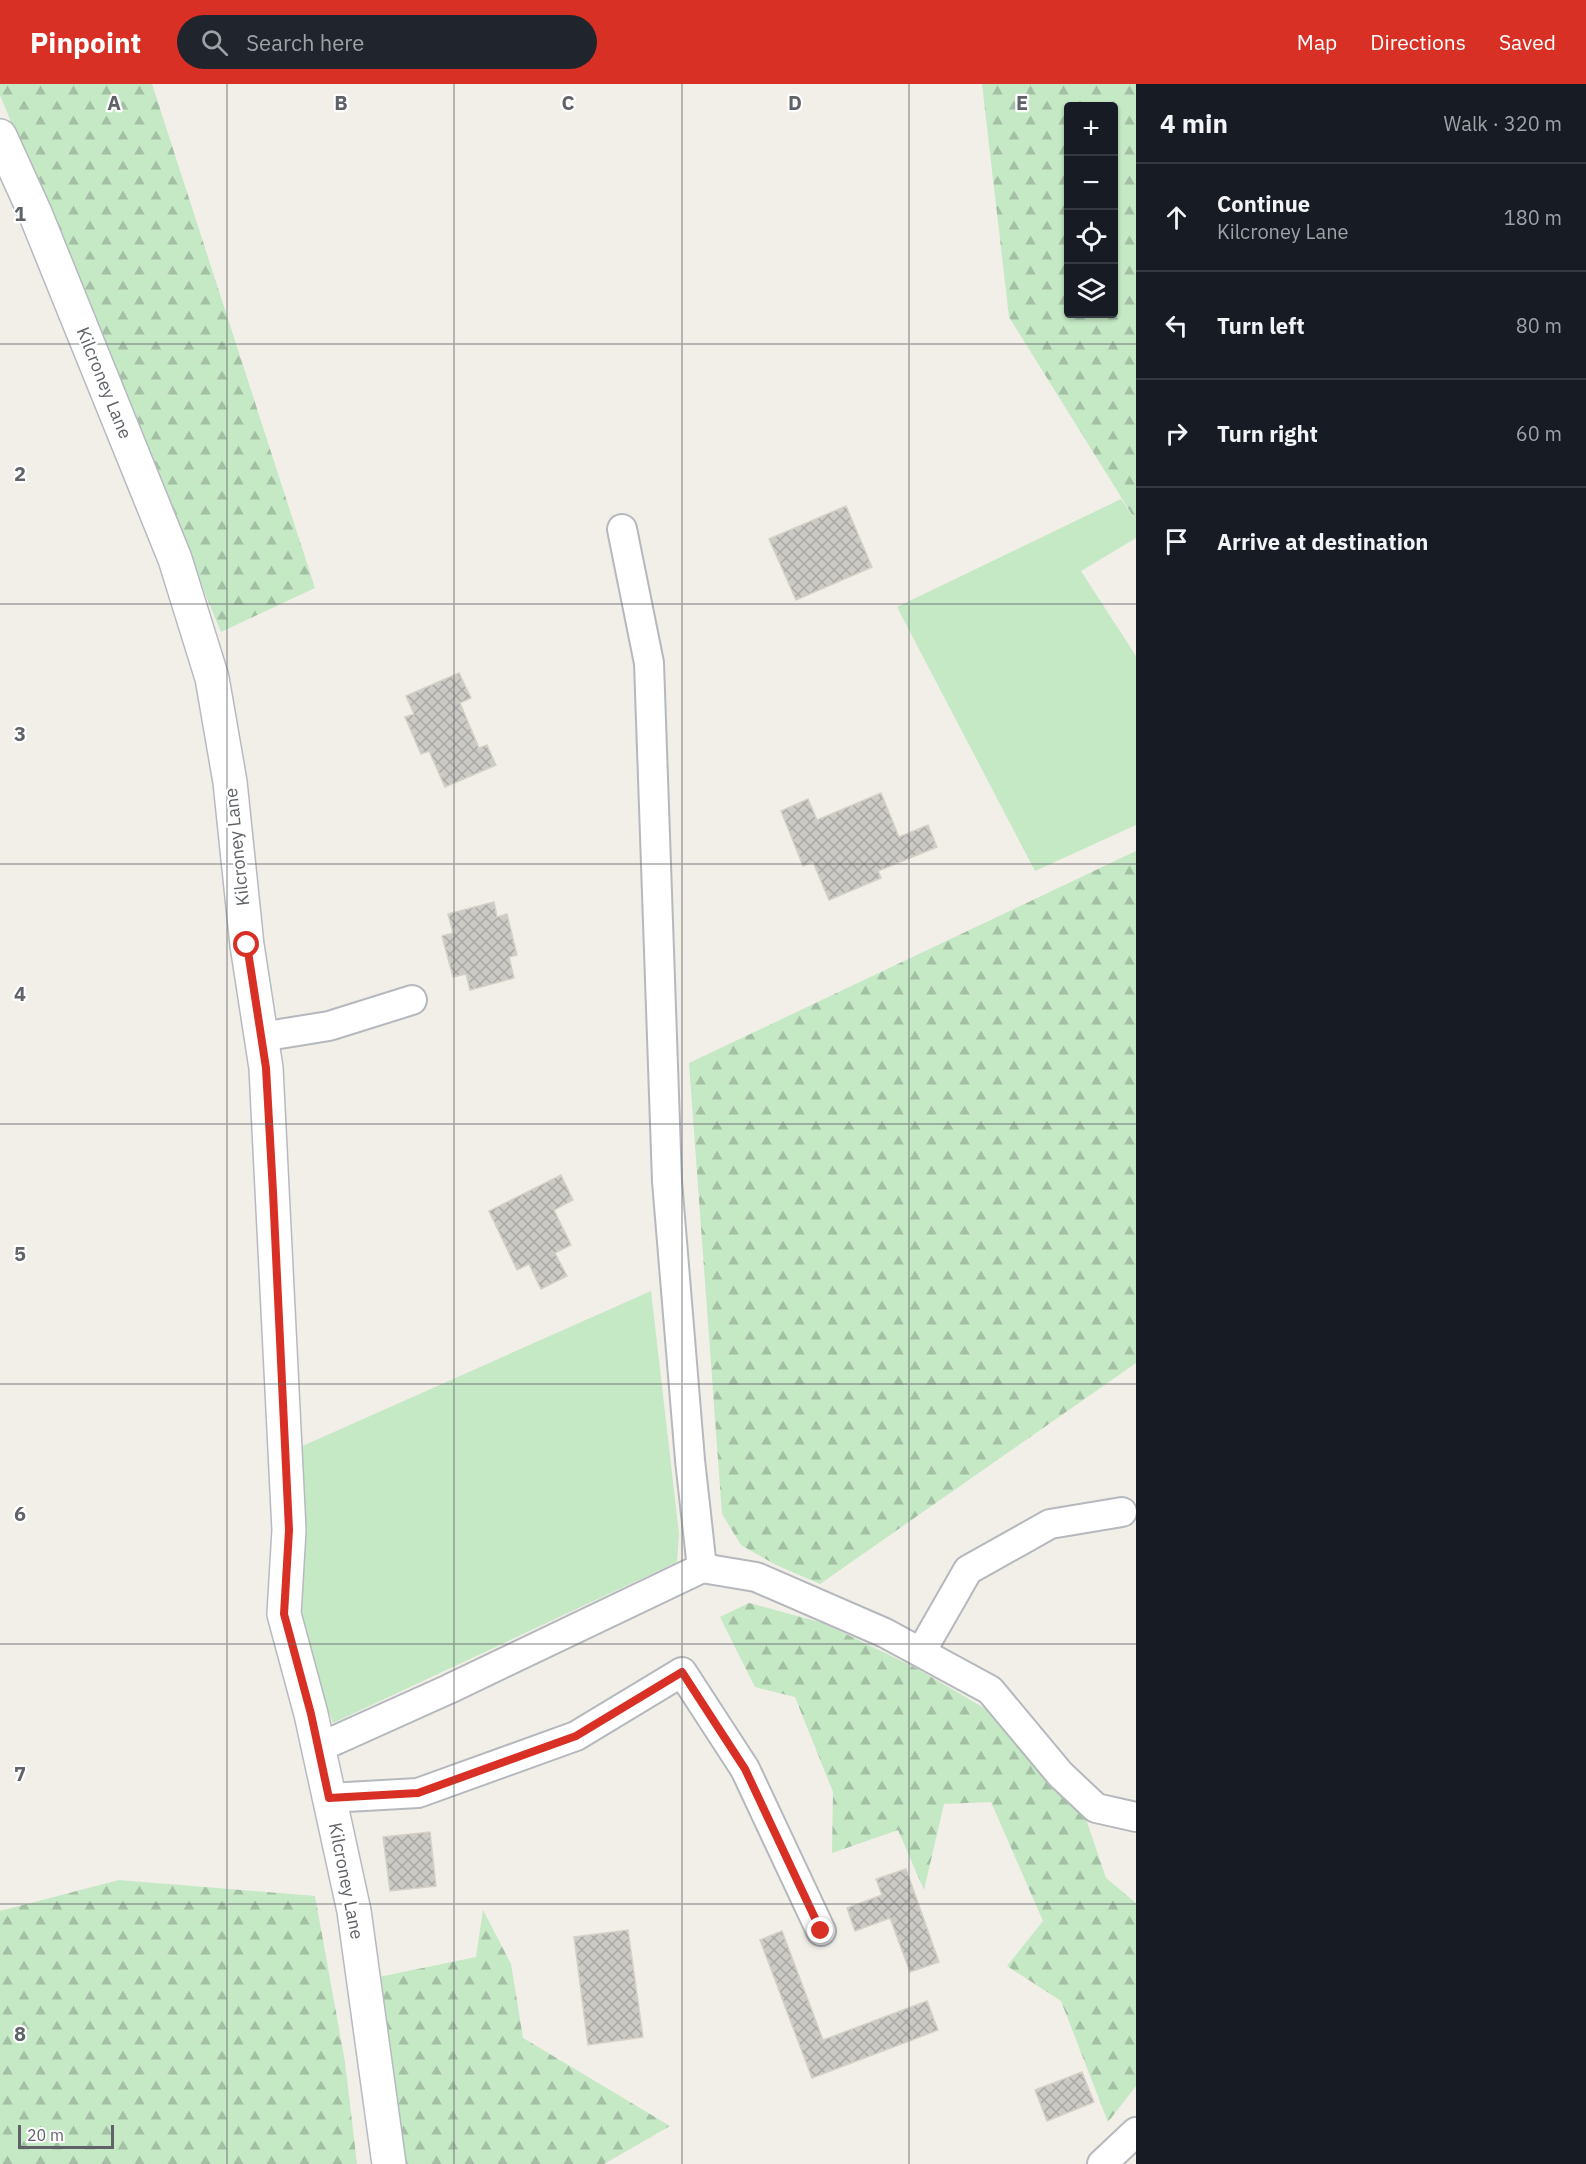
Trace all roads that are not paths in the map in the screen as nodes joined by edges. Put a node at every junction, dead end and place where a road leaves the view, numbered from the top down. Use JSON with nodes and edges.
{"nodes":[{"id":1,"x":0,"y":136,"type":"edge"},
{"id":2,"x":622,"y":529,"type":"dead end"},
{"id":3,"x":412,"y":1000,"type":"dead end"},
{"id":4,"x":261,"y":1037,"type":"junction"},
{"id":5,"x":1122,"y":1512,"type":"dead end"},
{"id":6,"x":702,"y":1568,"type":"junction"},
{"id":7,"x":921,"y":1652,"type":"junction"},
{"id":8,"x":318,"y":1748,"type":"junction"},
{"id":9,"x":329,"y":1798,"type":"junction"},
{"id":10,"x":1136,"y":1817,"type":"edge"},
{"id":11,"x":821,"y":1931,"type":"dead end"},
{"id":12,"x":1136,"y":2132,"type":"edge"},
{"id":13,"x":389,"y":2164,"type":"edge"},
{"id":14,"x":1102,"y":2164,"type":"edge"}],
"edges":[{"from":1,"to":4,"type":"street","name":"Kilcroney Lane"},
{"from":2,"to":6,"type":"street"},
{"from":3,"to":4,"type":"street"},
{"from":4,"to":8,"type":"street","name":"Kilcroney Lane"},
{"from":5,"to":7,"type":"street"},
{"from":6,"to":7,"type":"street"},
{"from":6,"to":8,"type":"street"},
{"from":7,"to":10,"type":"street"},
{"from":8,"to":9,"type":"street","name":"Kilcroney Lane"},
{"from":9,"to":11,"type":"street"},
{"from":9,"to":13,"type":"street","name":"Kilcroney Lane"},
{"from":12,"to":14,"type":"street"}]}
